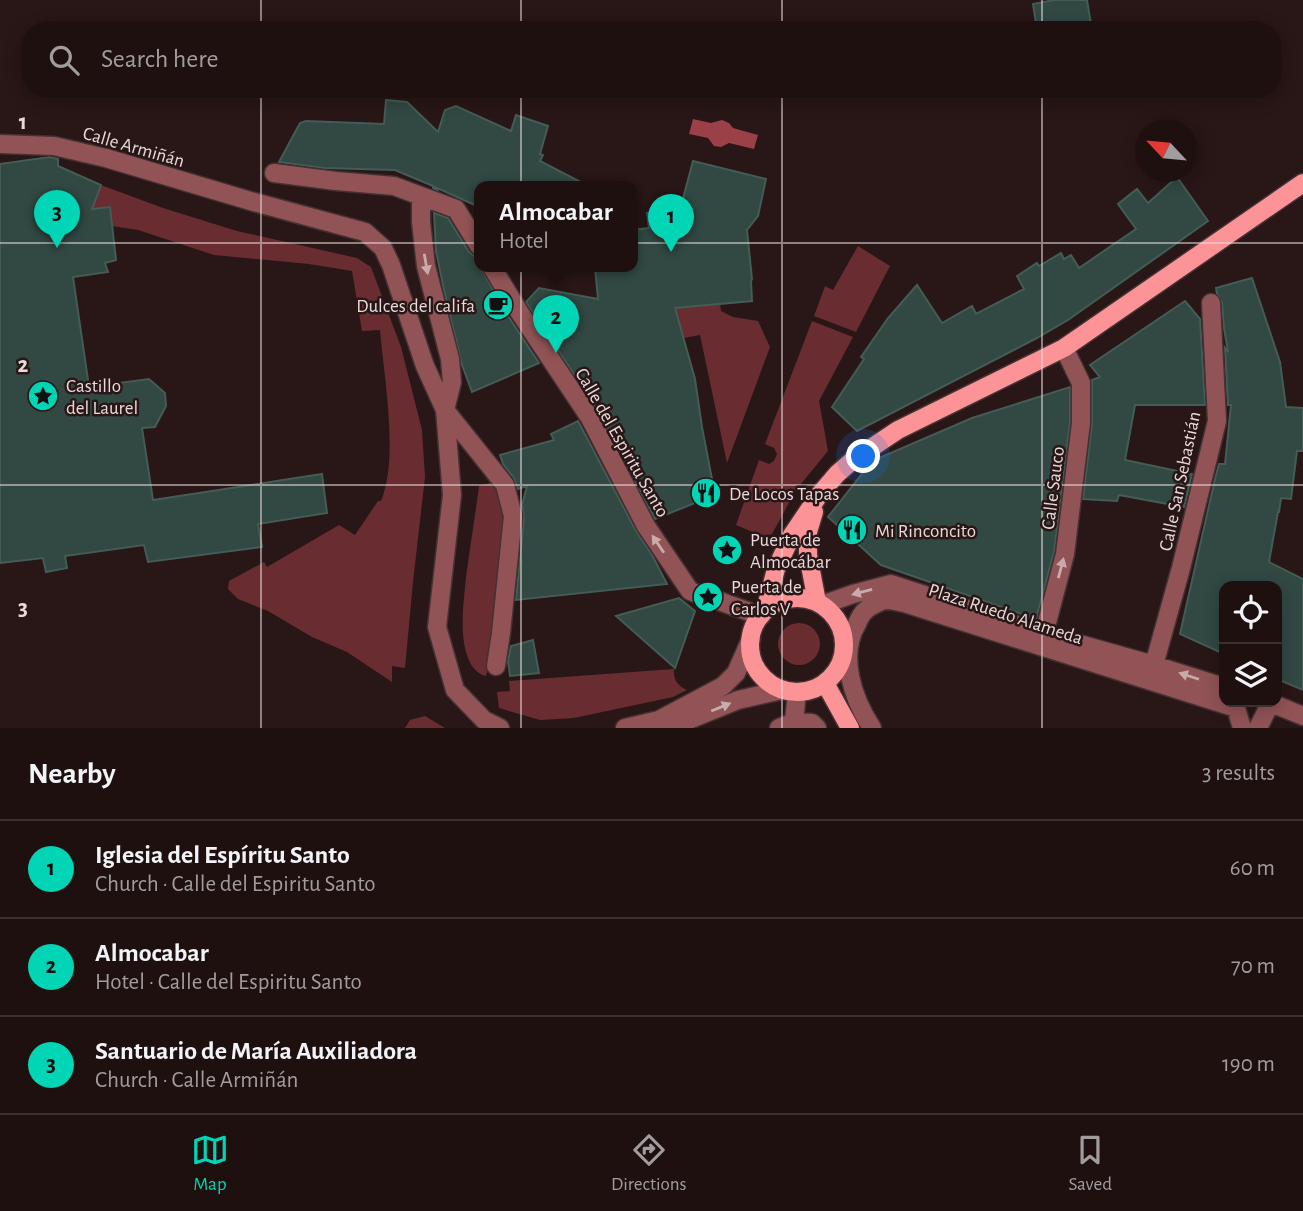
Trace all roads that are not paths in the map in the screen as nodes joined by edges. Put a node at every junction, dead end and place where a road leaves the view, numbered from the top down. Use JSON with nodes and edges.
{"nodes":[{"id":1,"x":0,"y":144,"type":"edge"},
{"id":2,"x":274,"y":173,"type":"dead end"},
{"id":3,"x":1303,"y":183,"type":"edge"},
{"id":4,"x":421,"y":197,"type":"junction"},
{"id":5,"x":474,"y":238,"type":"edge"},
{"id":6,"x":495,"y":272,"type":"edge"},
{"id":7,"x":1211,"y":303,"type":"dead end"},
{"id":8,"x":1064,"y":348,"type":"junction"},
{"id":9,"x":445,"y":410,"type":"junction"},
{"id":10,"x":819,"y":495,"type":"junction"},
{"id":11,"x":819,"y":603,"type":"junction"},
{"id":12,"x":763,"y":613,"type":"junction"},
{"id":13,"x":1044,"y":634,"type":"junction"},
{"id":14,"x":751,"y":639,"type":"junction"},
{"id":15,"x":1154,"y":665,"type":"junction"},
{"id":16,"x":496,"y":666,"type":"dead end"},
{"id":17,"x":825,"y":683,"type":"junction"},
{"id":18,"x":1219,"y":685,"type":"edge"},
{"id":19,"x":790,"y":691,"type":"junction"},
{"id":20,"x":1268,"y":707,"type":"edge"},
{"id":21,"x":1282,"y":707,"type":"edge"},
{"id":22,"x":1303,"y":716,"type":"edge"},
{"id":23,"x":659,"y":720,"type":"junction"},
{"id":24,"x":787,"y":725,"type":"edge"},
{"id":25,"x":500,"y":728,"type":"edge"},
{"id":26,"x":625,"y":728,"type":"edge"},
{"id":27,"x":817,"y":728,"type":"edge"},
{"id":28,"x":850,"y":728,"type":"edge"},
{"id":29,"x":872,"y":728,"type":"edge"},
{"id":30,"x":1242,"y":728,"type":"edge"},
{"id":31,"x":1258,"y":728,"type":"edge"}],
"edges":[{"from":1,"to":9,"type":"street","name":"Calle Armiñán"},
{"from":2,"to":4,"type":"street"},
{"from":3,"to":8,"type":"main road"},
{"from":4,"to":5,"type":"street"},
{"from":4,"to":9,"type":"street","one_way":true},
{"from":12,"to":6,"type":"street","name":"Calle del Espiritu Santo","one_way":true},
{"from":7,"to":15,"type":"street","name":"Calle San Sebastián"},
{"from":8,"to":10,"type":"main road"},
{"from":13,"to":8,"type":"street","name":"Calle Sauco","one_way":true},
{"from":9,"to":16,"type":"street"},
{"from":9,"to":25,"type":"street"},
{"from":10,"to":11,"type":"main road"},
{"from":10,"to":12,"type":"main road"},
{"from":11,"to":12,"type":"main road"},
{"from":13,"to":11,"type":"street","name":"Plaza Ruedo Alameda","one_way":true},
{"from":11,"to":17,"type":"main road"},
{"from":12,"to":14,"type":"main road"},
{"from":13,"to":15,"type":"street","name":"Plaza Ruedo Alameda"},
{"from":14,"to":19,"type":"main road"},
{"from":14,"to":23,"type":"street"},
{"from":18,"to":15,"type":"street","name":"Plaza Ruedo Alameda","one_way":true},
{"from":17,"to":19,"type":"main road"},
{"from":17,"to":28,"type":"main road"},
{"from":23,"to":19,"type":"street","one_way":true},
{"from":19,"to":24,"type":"street"},
{"from":20,"to":31,"type":"street"},
{"from":21,"to":22,"type":"street"},
{"from":23,"to":26,"type":"street"},
{"from":24,"to":27,"type":"street"},
{"from":29,"to":30,"type":"street","name":"Plaza Ruedo Alameda"}]}
